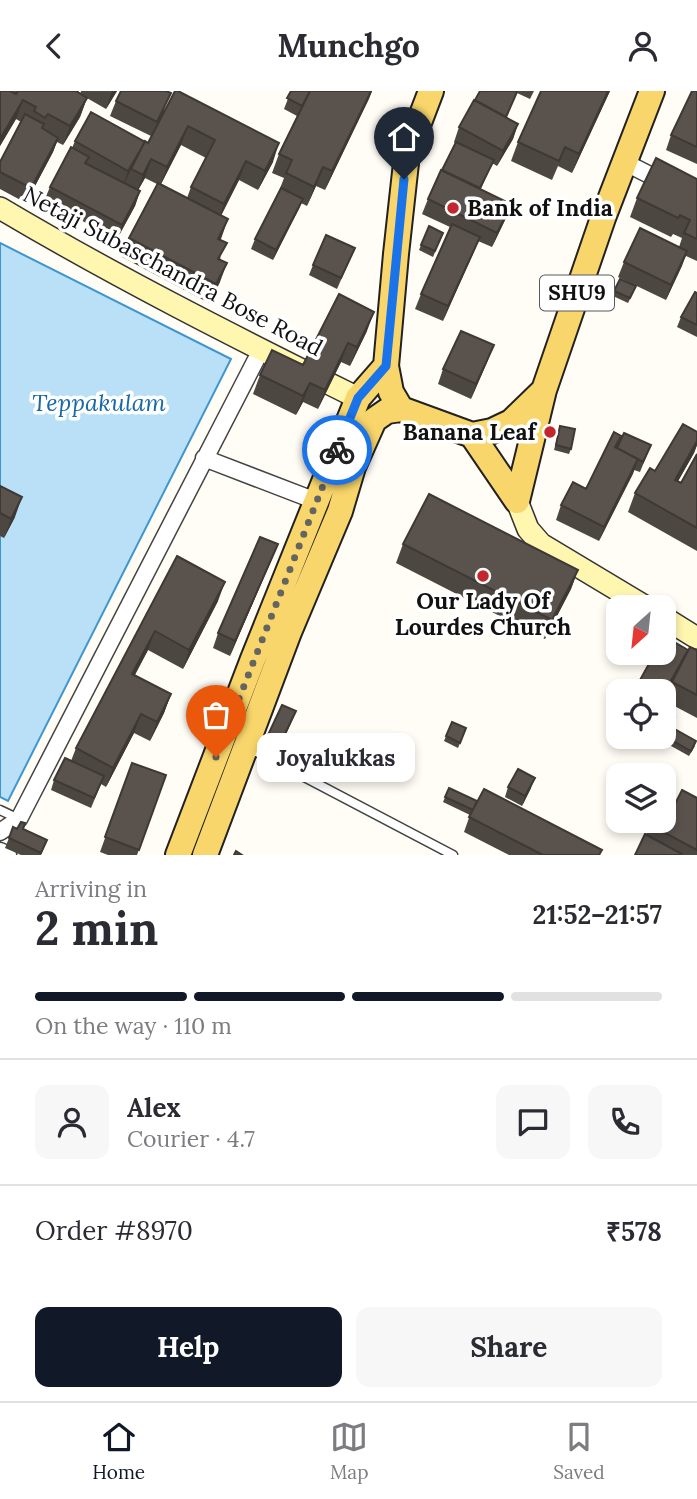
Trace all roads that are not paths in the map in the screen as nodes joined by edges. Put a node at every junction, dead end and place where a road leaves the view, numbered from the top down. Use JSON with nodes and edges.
{"nodes":[{"id":1,"x":431,"y":91,"type":"edge"},
{"id":2,"x":652,"y":91,"type":"edge"},
{"id":3,"x":624,"y":162,"type":"junction"},
{"id":4,"x":697,"y":199,"type":"edge"},
{"id":5,"x":0,"y":208,"type":"edge"},
{"id":6,"x":261,"y":350,"type":"junction"},
{"id":7,"x":386,"y":366,"type":"junction"},
{"id":8,"x":544,"y":390,"type":"junction"},
{"id":9,"x":358,"y":398,"type":"junction"},
{"id":10,"x":401,"y":409,"type":"junction"},
{"id":11,"x":472,"y":435,"type":"junction"},
{"id":12,"x":204,"y":458,"type":"junction"},
{"id":13,"x":316,"y":501,"type":"junction"},
{"id":14,"x":517,"y":501,"type":"junction"},
{"id":15,"x":626,"y":595,"type":"edge"},
{"id":16,"x":676,"y":625,"type":"edge"},
{"id":17,"x":697,"y":638,"type":"edge"},
{"id":18,"x":246,"y":747,"type":"junction"},
{"id":19,"x":0,"y":810,"type":"edge"},
{"id":20,"x":19,"y":819,"type":"junction"},
{"id":21,"x":0,"y":832,"type":"edge"},
{"id":22,"x":0,"y":851,"type":"edge"},
{"id":23,"x":8,"y":855,"type":"edge"},
{"id":24,"x":178,"y":855,"type":"edge"},
{"id":25,"x":205,"y":855,"type":"edge"},
{"id":26,"x":453,"y":855,"type":"edge"}],
"edges":[{"from":1,"to":7,"type":"main road"},
{"from":2,"to":3,"type":"main road","number":"SHU9"},
{"from":3,"to":4,"type":"street"},
{"from":3,"to":8,"type":"main road","number":"SHU9"},
{"from":5,"to":6,"type":"main road","name":"Netaji Subaschandra Bose Road"},
{"from":6,"to":9,"type":"main road","name":"Netaji Subaschandra Bose Road"},
{"from":6,"to":12,"type":"street"},
{"from":7,"to":9,"type":"main road"},
{"from":7,"to":10,"type":"main road"},
{"from":8,"to":11,"type":"main road","number":"SHU9"},
{"from":8,"to":14,"type":"main road","number":"SHU9"},
{"from":9,"to":13,"type":"main road"},
{"from":10,"to":11,"type":"main road"},
{"from":10,"to":18,"type":"main road"},
{"from":11,"to":14,"type":"main road"},
{"from":12,"to":13,"type":"street"},
{"from":12,"to":20,"type":"street"},
{"from":13,"to":24,"type":"main road"},
{"from":14,"to":15,"type":"main road"},
{"from":16,"to":17,"type":"main road"},
{"from":18,"to":25,"type":"main road"},
{"from":18,"to":26,"type":"lane"},
{"from":19,"to":20,"type":"lane"},
{"from":20,"to":21,"type":"street"},
{"from":22,"to":23,"type":"street"}]}
